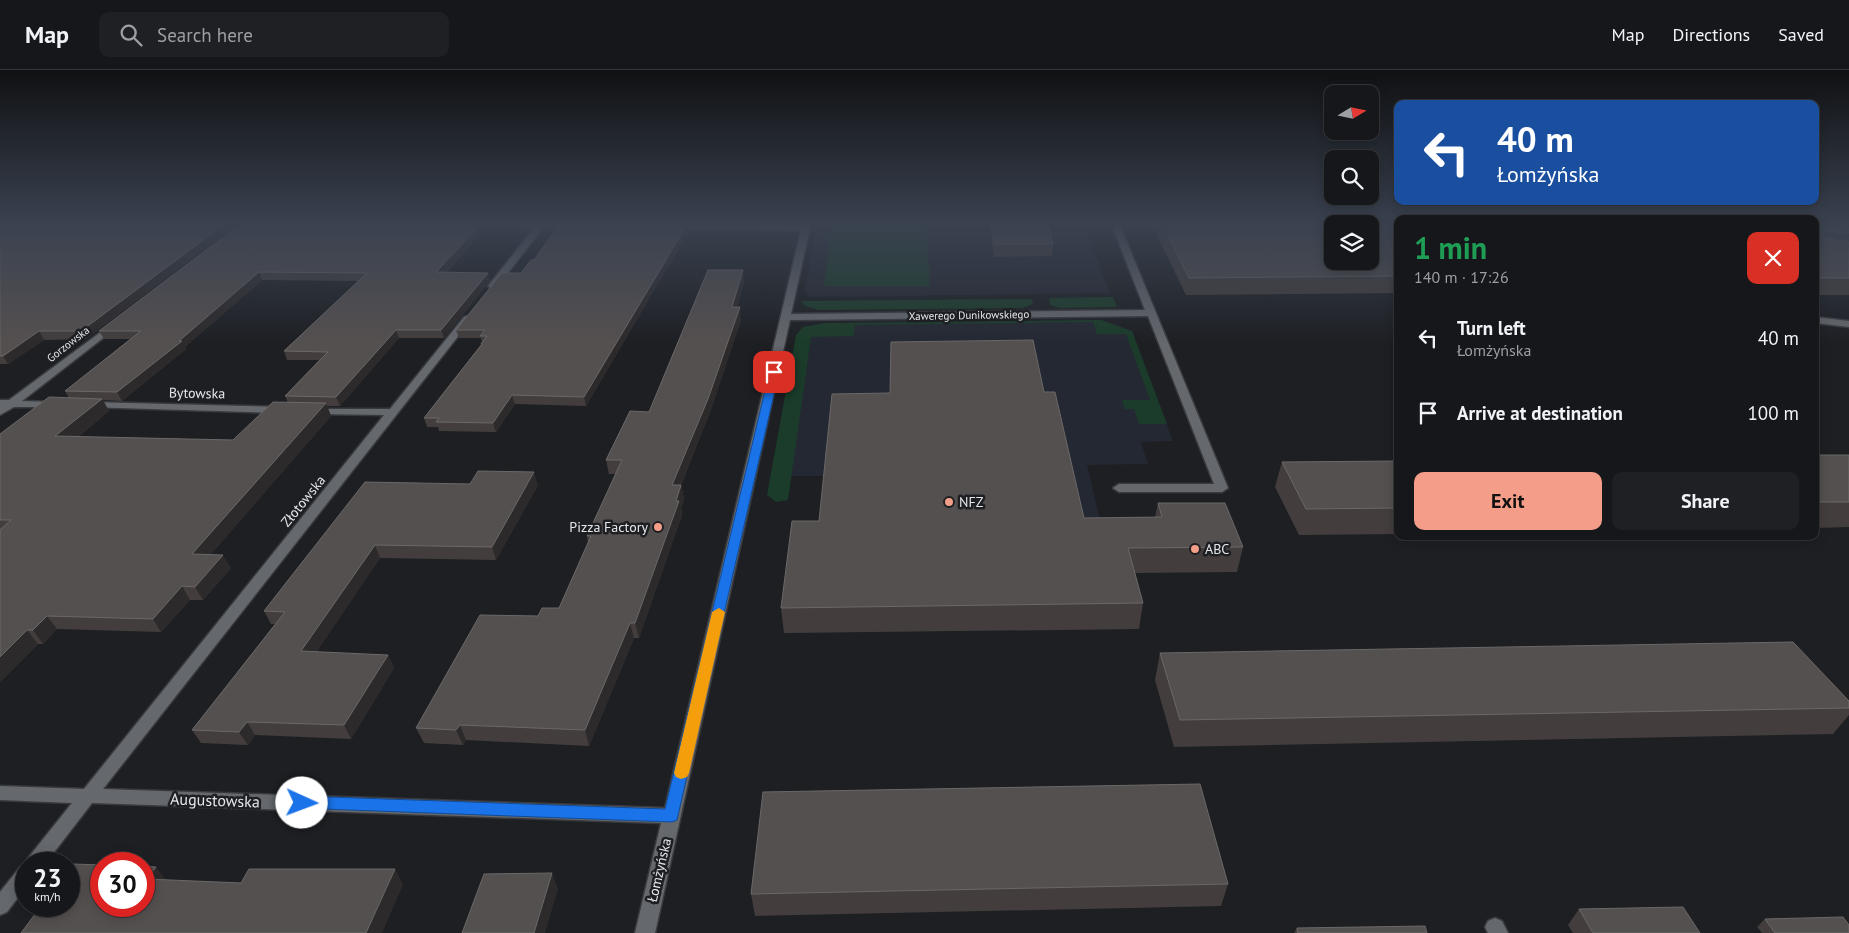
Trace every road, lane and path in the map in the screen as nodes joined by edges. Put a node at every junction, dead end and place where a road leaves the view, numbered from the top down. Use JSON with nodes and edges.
{"nodes":[{"id":1,"x":511,"y":263,"type":"edge"},
{"id":2,"x":799,"y":263,"type":"edge"},
{"id":3,"x":1131,"y":263,"type":"edge"},
{"id":4,"x":1151,"y":313,"type":"junction"},
{"id":5,"x":787,"y":317,"type":"junction"},
{"id":6,"x":122,"y":319,"type":"edge"},
{"id":7,"x":1819,"y":320,"type":"edge"},
{"id":8,"x":1849,"y":324,"type":"edge"},
{"id":9,"x":0,"y":404,"type":"edge"},
{"id":10,"x":12,"y":404,"type":"junction"},
{"id":11,"x":0,"y":412,"type":"edge"},
{"id":12,"x":393,"y":412,"type":"junction"},
{"id":13,"x":1119,"y":488,"type":"dead end"},
{"id":14,"x":0,"y":793,"type":"edge"},
{"id":15,"x":88,"y":796,"type":"junction"},
{"id":16,"x":672,"y":816,"type":"junction"},
{"id":17,"x":44,"y":852,"type":"edge"},
{"id":18,"x":15,"y":887,"type":"edge"},
{"id":19,"x":0,"y":906,"type":"edge"},
{"id":20,"x":645,"y":933,"type":"edge"}],
"edges":[{"from":1,"to":12,"type":"street","name":"Złotowska"},
{"from":2,"to":5,"type":"street","name":"Łomżyńska"},
{"from":3,"to":4,"type":"street"},
{"from":4,"to":5,"type":"street","name":"Xawerego Dunikowskiego"},
{"from":4,"to":13,"type":"street"},
{"from":5,"to":16,"type":"street","name":"Łomżyńska"},
{"from":6,"to":10,"type":"street","name":"Gorzowska"},
{"from":7,"to":8,"type":"street"},
{"from":9,"to":10,"type":"street","name":"Bytowska"},
{"from":10,"to":11,"type":"street","name":"Gorzowska"},
{"from":10,"to":12,"type":"street","name":"Bytowska"},
{"from":12,"to":15,"type":"street","name":"Złotowska"},
{"from":14,"to":15,"type":"street","name":"Augustowska"},
{"from":15,"to":16,"type":"street","name":"Augustowska"},
{"from":15,"to":17,"type":"street"},
{"from":16,"to":20,"type":"street","name":"Łomżyńska"},
{"from":18,"to":19,"type":"street"}]}
